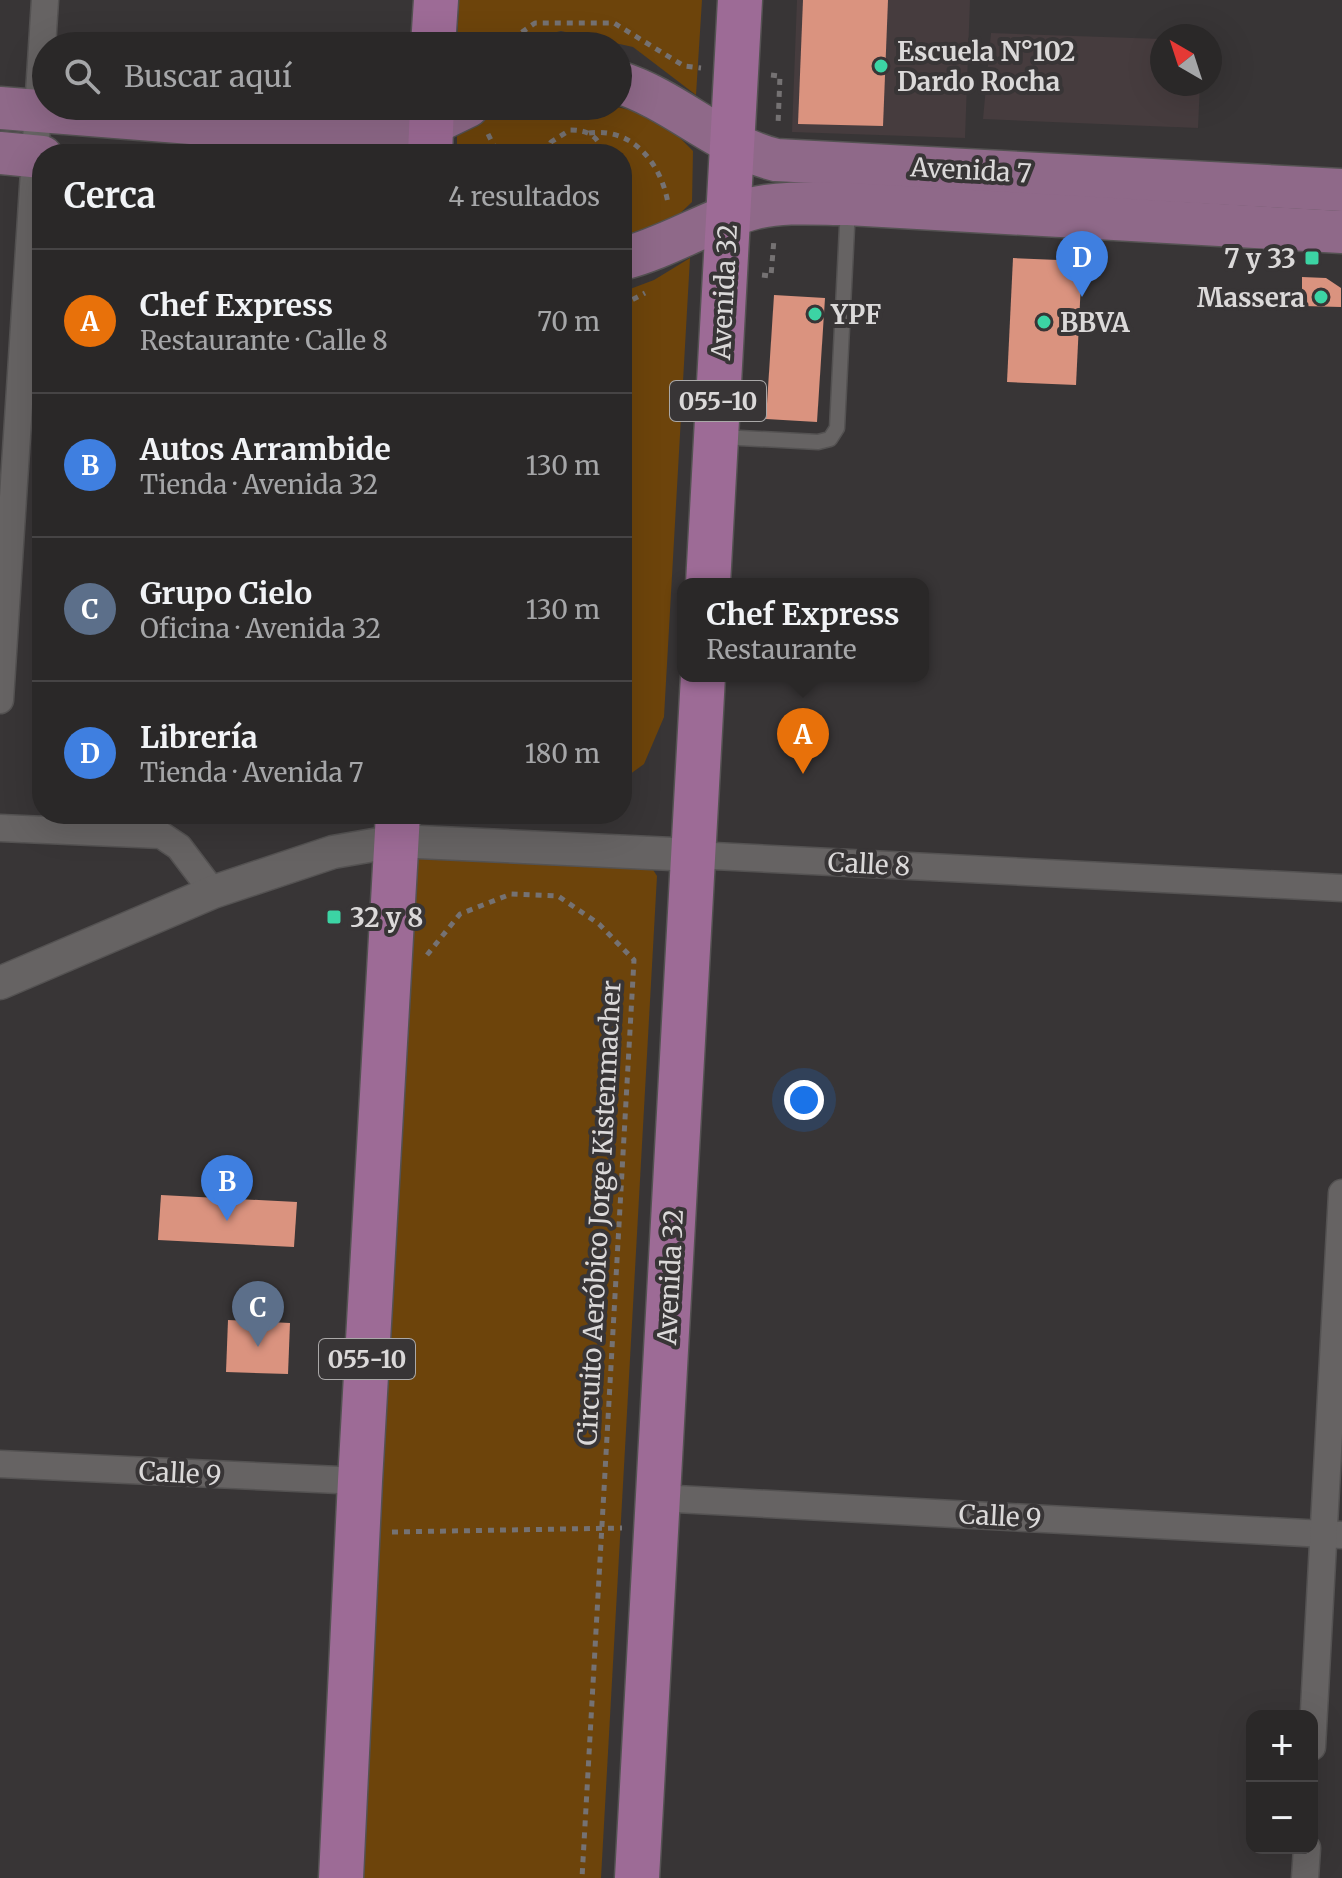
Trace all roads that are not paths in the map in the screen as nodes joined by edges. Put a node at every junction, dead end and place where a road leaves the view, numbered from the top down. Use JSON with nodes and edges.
{"nodes":[{"id":1,"x":45,"y":0,"type":"edge"},
{"id":2,"x":436,"y":0,"type":"edge"},
{"id":3,"x":740,"y":0,"type":"edge"},
{"id":4,"x":37,"y":32,"type":"edge"},
{"id":5,"x":434,"y":32,"type":"edge"},
{"id":6,"x":32,"y":55,"type":"edge"},
{"id":7,"x":632,"y":88,"type":"edge"},
{"id":8,"x":19,"y":110,"type":"edge"},
{"id":9,"x":149,"y":120,"type":"edge"},
{"id":10,"x":440,"y":122,"type":"edge"},
{"id":11,"x":732,"y":141,"type":"junction"},
{"id":12,"x":25,"y":156,"type":"edge"},
{"id":13,"x":1342,"y":190,"type":"edge"},
{"id":14,"x":848,"y":204,"type":"junction"},
{"id":15,"x":727,"y":219,"type":"junction"},
{"id":16,"x":1342,"y":232,"type":"edge"},
{"id":17,"x":632,"y":256,"type":"edge"},
{"id":18,"x":716,"y":436,"type":"junction"},
{"id":19,"x":708,"y":578,"type":"edge"},
{"id":20,"x":703,"y":682,"type":"edge"},
{"id":21,"x":0,"y":700,"type":"edge"},
{"id":22,"x":0,"y":828,"type":"edge"},
{"id":23,"x":397,"y":828,"type":"edge"},
{"id":24,"x":694,"y":855,"type":"junction"},
{"id":25,"x":1342,"y":888,"type":"edge"},
{"id":26,"x":213,"y":892,"type":"junction"},
{"id":27,"x":0,"y":983,"type":"edge"},
{"id":28,"x":1342,"y":1193,"type":"edge"},
{"id":29,"x":0,"y":1464,"type":"edge"},
{"id":30,"x":360,"y":1481,"type":"junction"},
{"id":31,"x":657,"y":1513,"type":"junction"},
{"id":32,"x":1333,"y":1534,"type":"edge"},
{"id":33,"x":1316,"y":1710,"type":"edge"},
{"id":34,"x":1307,"y":1854,"type":"edge"},
{"id":35,"x":341,"y":1878,"type":"edge"},
{"id":36,"x":637,"y":1878,"type":"edge"},
{"id":37,"x":1305,"y":1878,"type":"edge"}],
"edges":[{"from":1,"to":4,"type":"street"},
{"from":2,"to":5,"type":"highway"},
{"from":3,"to":11,"type":"highway","name":"Avenida 32","number":"055-10"},
{"from":6,"to":8,"type":"street"},
{"from":7,"to":11,"type":"main road","name":"Avenida 7"},
{"from":8,"to":12,"type":"street"},
{"from":9,"to":10,"type":"main road"},
{"from":11,"to":13,"type":"main road","name":"Avenida 7"},
{"from":11,"to":15,"type":"highway","name":"Avenida 32","number":"055-10"},
{"from":12,"to":21,"type":"street"},
{"from":14,"to":15,"type":"main road","name":"Avenida 7"},
{"from":14,"to":16,"type":"main road","name":"Avenida 7"},
{"from":14,"to":18,"type":"lane"},
{"from":15,"to":17,"type":"main road","name":"Avenida 7"},
{"from":15,"to":18,"type":"highway","name":"Avenida 32","number":"055-10"},
{"from":18,"to":19,"type":"highway","name":"Avenida 32","number":"055-10"},
{"from":20,"to":24,"type":"highway","name":"Avenida 32"},
{"from":22,"to":26,"type":"street"},
{"from":23,"to":24,"type":"street","name":"Calle 8"},
{"from":23,"to":26,"type":"street","name":"Calle 8"},
{"from":23,"to":30,"type":"highway","number":"055-10"},
{"from":24,"to":25,"type":"street","name":"Calle 8"},
{"from":24,"to":31,"type":"highway","name":"Avenida 32"},
{"from":26,"to":27,"type":"street","name":"Calle 8"},
{"from":28,"to":32,"type":"street"},
{"from":29,"to":30,"type":"street","name":"Calle 9"},
{"from":30,"to":35,"type":"highway","number":"055-10"},
{"from":31,"to":32,"type":"street","name":"Calle 9"},
{"from":31,"to":36,"type":"highway","name":"Avenida 32"},
{"from":32,"to":33,"type":"street"},
{"from":34,"to":37,"type":"street"}]}
